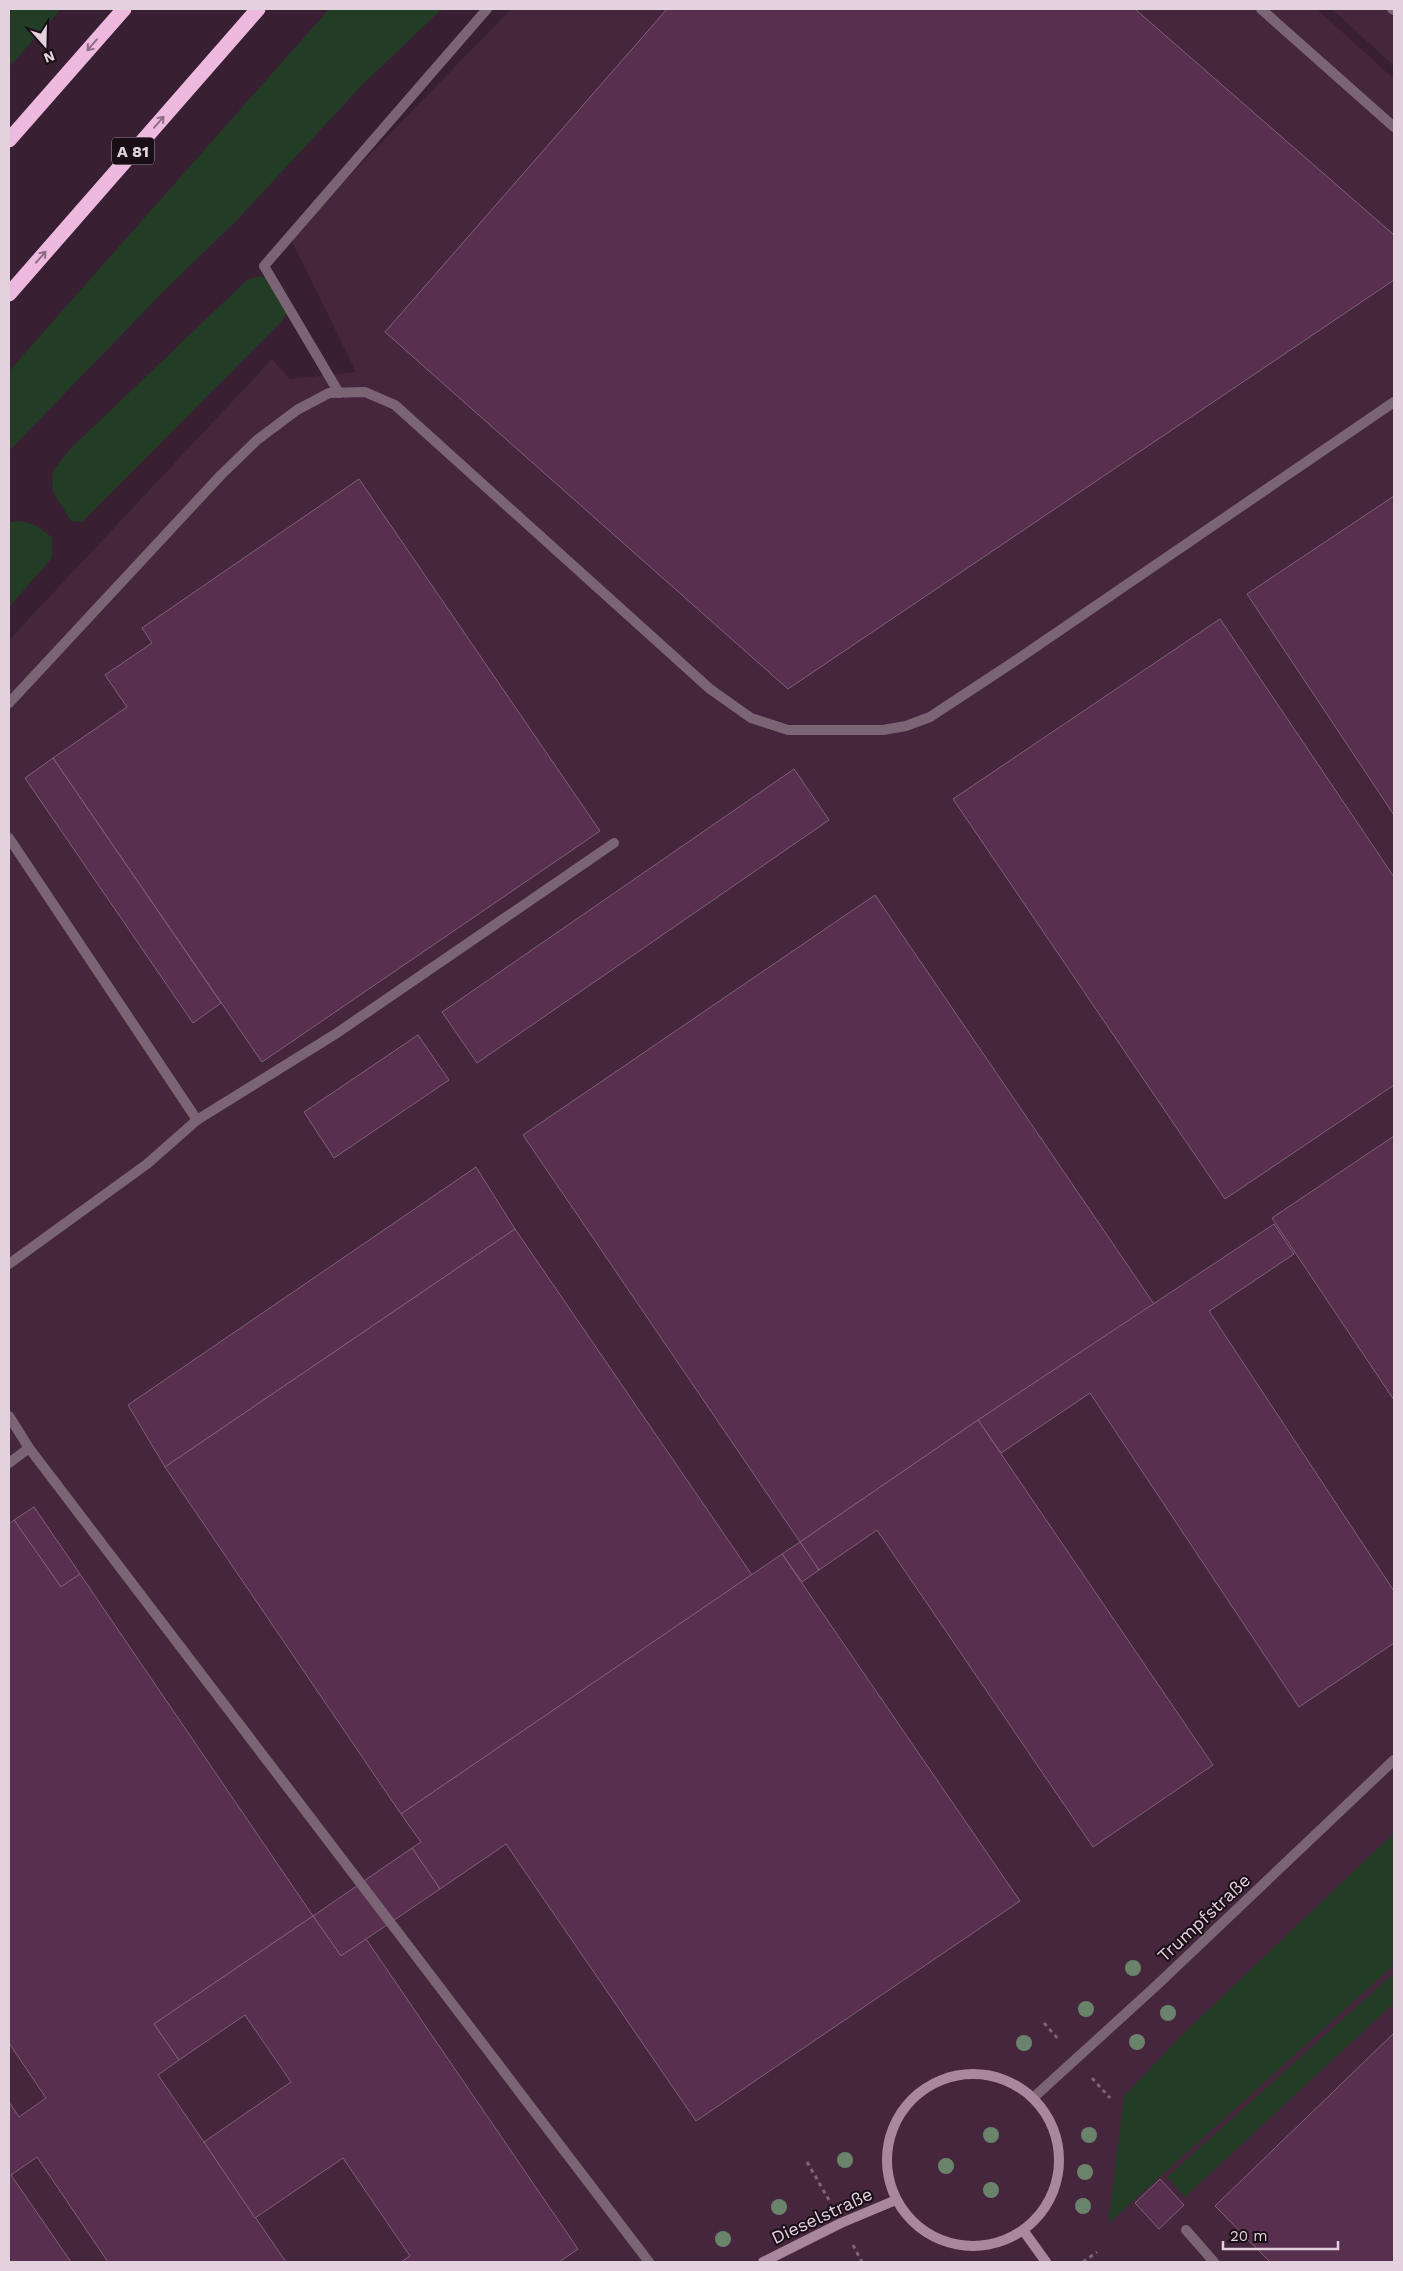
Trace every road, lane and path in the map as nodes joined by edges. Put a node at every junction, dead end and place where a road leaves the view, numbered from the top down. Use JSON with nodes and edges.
{"nodes":[{"id":1,"x":124,"y":9,"type":"edge"},
{"id":2,"x":258,"y":9,"type":"edge"},
{"id":3,"x":487,"y":9,"type":"edge"},
{"id":4,"x":1261,"y":9,"type":"edge"},
{"id":5,"x":1394,"y":127,"type":"edge"},
{"id":6,"x":9,"y":140,"type":"edge"},
{"id":7,"x":9,"y":294,"type":"edge"},
{"id":8,"x":340,"y":393,"type":"junction"},
{"id":9,"x":1394,"y":402,"type":"edge"},
{"id":10,"x":9,"y":703,"type":"edge"},
{"id":11,"x":9,"y":838,"type":"edge"},
{"id":12,"x":614,"y":843,"type":"dead end"},
{"id":13,"x":197,"y":1120,"type":"junction"},
{"id":14,"x":9,"y":1264,"type":"edge"},
{"id":15,"x":9,"y":1416,"type":"edge"},
{"id":16,"x":30,"y":1448,"type":"junction"},
{"id":17,"x":9,"y":1463,"type":"edge"},
{"id":18,"x":1394,"y":1760,"type":"edge"},
{"id":19,"x":1033,"y":2098,"type":"junction"},
{"id":20,"x":896,"y":2200,"type":"junction"},
{"id":21,"x":1023,"y":2230,"type":"junction"},
{"id":22,"x":1186,"y":2230,"type":"dead end"},
{"id":23,"x":1097,"y":2252,"type":"dead end"},
{"id":24,"x":649,"y":2262,"type":"edge"},
{"id":25,"x":763,"y":2262,"type":"edge"},
{"id":26,"x":1046,"y":2262,"type":"edge"},
{"id":27,"x":1083,"y":2262,"type":"edge"},
{"id":28,"x":1214,"y":2262,"type":"edge"}],
"edges":[{"from":1,"to":6,"type":"highway","one_way":true},
{"from":7,"to":2,"type":"highway","number":"A 81","one_way":true},
{"from":3,"to":8,"type":"street"},
{"from":4,"to":5,"type":"street"},
{"from":8,"to":9,"type":"street"},
{"from":8,"to":10,"type":"street"},
{"from":11,"to":13,"type":"street"},
{"from":12,"to":13,"type":"street"},
{"from":13,"to":14,"type":"street"},
{"from":15,"to":16,"type":"street"},
{"from":16,"to":17,"type":"street"},
{"from":16,"to":24,"type":"street"},
{"from":18,"to":19,"type":"street","name":"Trumpfstraße"},
{"from":19,"to":20,"type":"street","name":"Dieselstraße"},
{"from":19,"to":21,"type":"street","name":"Dieselstraße"},
{"from":20,"to":21,"type":"street","name":"Dieselstraße"},
{"from":20,"to":25,"type":"street","name":"Dieselstraße"},
{"from":21,"to":26,"type":"street"},
{"from":22,"to":28,"type":"street"},
{"from":23,"to":27,"type":"path"}]}
